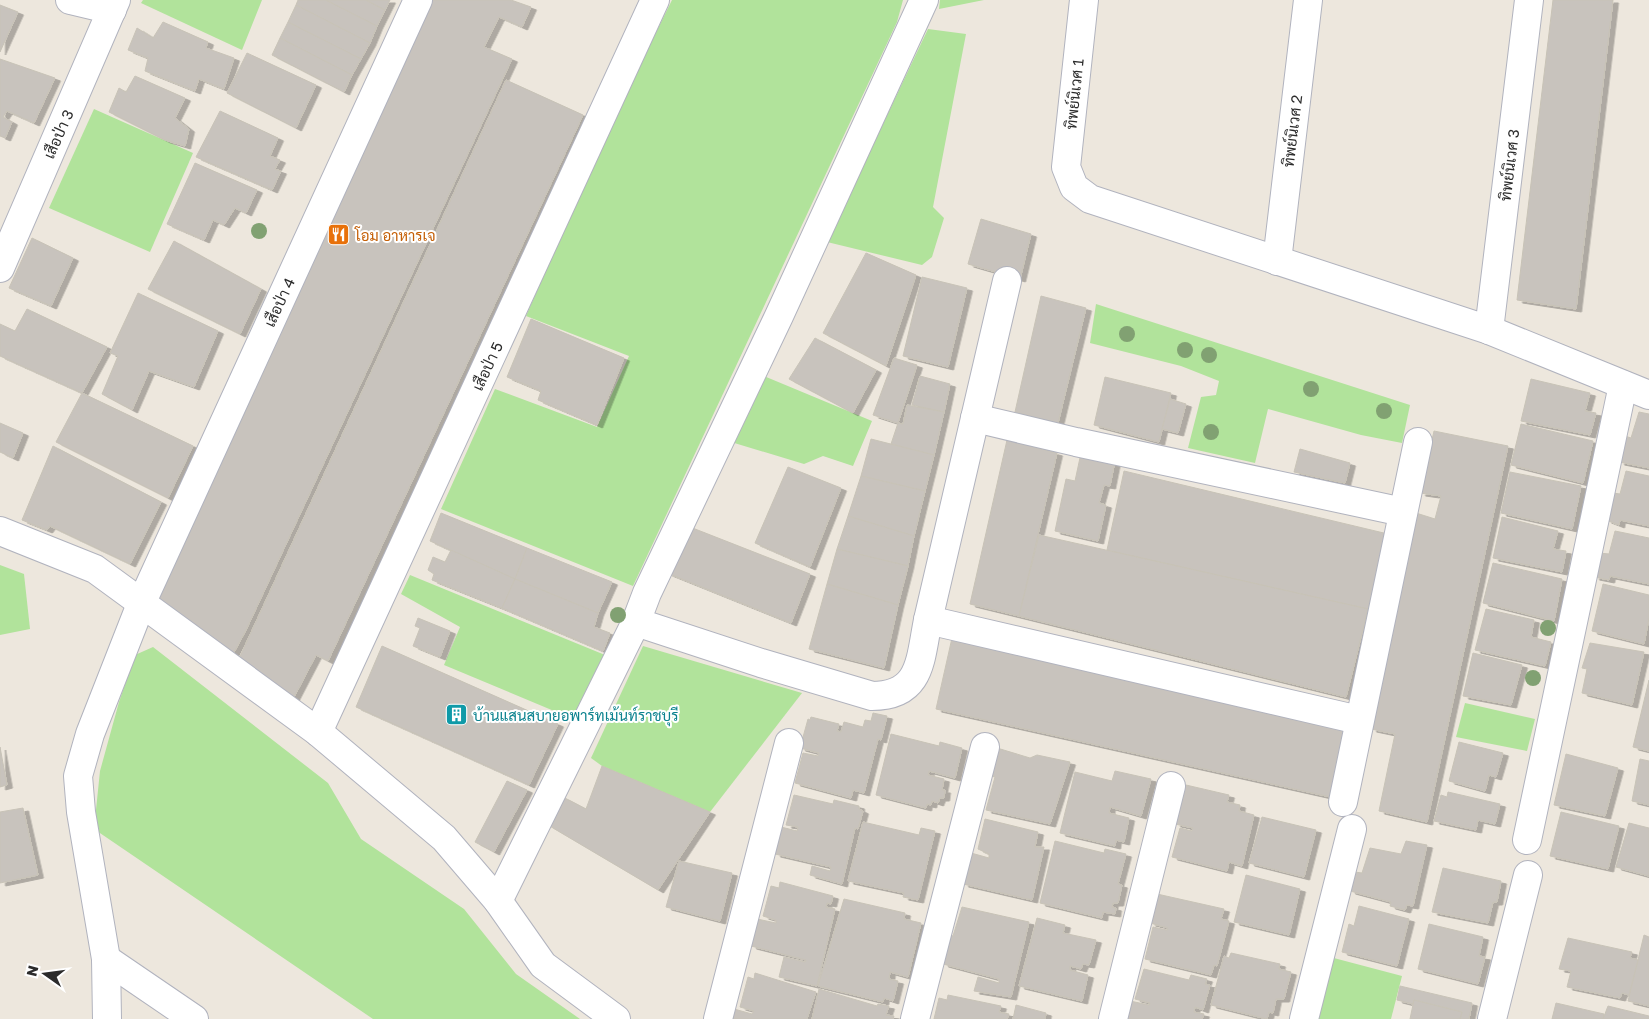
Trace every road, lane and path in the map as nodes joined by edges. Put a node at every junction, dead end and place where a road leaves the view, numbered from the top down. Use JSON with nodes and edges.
{"nodes":[{"id":1,"x":70,"y":0,"type":"edge"},
{"id":2,"x":418,"y":0,"type":"edge"},
{"id":3,"x":655,"y":0,"type":"edge"},
{"id":4,"x":924,"y":0,"type":"edge"},
{"id":5,"x":1084,"y":0,"type":"edge"},
{"id":6,"x":1308,"y":0,"type":"edge"},
{"id":7,"x":1529,"y":0,"type":"edge"},
{"id":8,"x":114,"y":5,"type":"edge"},
{"id":9,"x":1277,"y":261,"type":"junction"},
{"id":10,"x":0,"y":268,"type":"edge"},
{"id":11,"x":1007,"y":281,"type":"dead end"},
{"id":12,"x":1489,"y":330,"type":"junction"},
{"id":13,"x":1623,"y":385,"type":"junction"},
{"id":14,"x":1649,"y":395,"type":"edge"},
{"id":15,"x":975,"y":418,"type":"junction"},
{"id":16,"x":1418,"y":442,"type":"dead end"},
{"id":17,"x":1403,"y":512,"type":"junction"},
{"id":18,"x":0,"y":530,"type":"edge"},
{"id":19,"x":141,"y":604,"type":"junction"},
{"id":20,"x":928,"y":620,"type":"junction"},
{"id":21,"x":636,"y":622,"type":"junction"},
{"id":22,"x":1359,"y":720,"type":"junction"},
{"id":23,"x":318,"y":732,"type":"junction"},
{"id":24,"x":789,"y":743,"type":"dead end"},
{"id":25,"x":985,"y":747,"type":"dead end"},
{"id":26,"x":1171,"y":786,"type":"dead end"},
{"id":27,"x":1343,"y":802,"type":"dead end"},
{"id":28,"x":1352,"y":829,"type":"dead end"},
{"id":29,"x":1527,"y":840,"type":"dead end"},
{"id":30,"x":1528,"y":875,"type":"dead end"},
{"id":31,"x":498,"y":902,"type":"junction"},
{"id":32,"x":106,"y":959,"type":"junction"},
{"id":33,"x":107,"y":1019,"type":"edge"},
{"id":34,"x":194,"y":1019,"type":"edge"},
{"id":35,"x":616,"y":1019,"type":"edge"},
{"id":36,"x":718,"y":1019,"type":"edge"},
{"id":37,"x":915,"y":1019,"type":"edge"},
{"id":38,"x":1113,"y":1019,"type":"edge"},
{"id":39,"x":1304,"y":1019,"type":"edge"},
{"id":40,"x":1492,"y":1019,"type":"edge"}],
"edges":[{"from":1,"to":8,"type":"street"},
{"from":2,"to":19,"type":"street","name":"เสือป่า 4"},
{"from":3,"to":23,"type":"street","name":"เสือป่า 5"},
{"from":4,"to":21,"type":"street"},
{"from":5,"to":9,"type":"street","name":"ทิพย์นิเวศ 1"},
{"from":6,"to":9,"type":"street","name":"ทิพย์นิเวศ 2"},
{"from":7,"to":12,"type":"street","name":"ทิพย์นิเวศ 3"},
{"from":8,"to":10,"type":"street","name":"เสือป่า 3"},
{"from":9,"to":12,"type":"street"},
{"from":11,"to":15,"type":"street"},
{"from":12,"to":13,"type":"street"},
{"from":13,"to":14,"type":"street"},
{"from":13,"to":29,"type":"street"},
{"from":15,"to":17,"type":"street"},
{"from":15,"to":20,"type":"street"},
{"from":16,"to":17,"type":"street"},
{"from":17,"to":22,"type":"street"},
{"from":18,"to":19,"type":"street"},
{"from":19,"to":23,"type":"street"},
{"from":19,"to":32,"type":"street","name":"เสือป่า 4"},
{"from":20,"to":21,"type":"street"},
{"from":20,"to":22,"type":"street"},
{"from":21,"to":31,"type":"street"},
{"from":22,"to":27,"type":"street"},
{"from":23,"to":31,"type":"street"},
{"from":24,"to":36,"type":"street"},
{"from":25,"to":37,"type":"street"},
{"from":26,"to":38,"type":"street"},
{"from":28,"to":39,"type":"street"},
{"from":30,"to":40,"type":"street"},
{"from":31,"to":35,"type":"street"},
{"from":32,"to":33,"type":"street","name":"เสือป่า 4"},
{"from":32,"to":34,"type":"street"}]}
